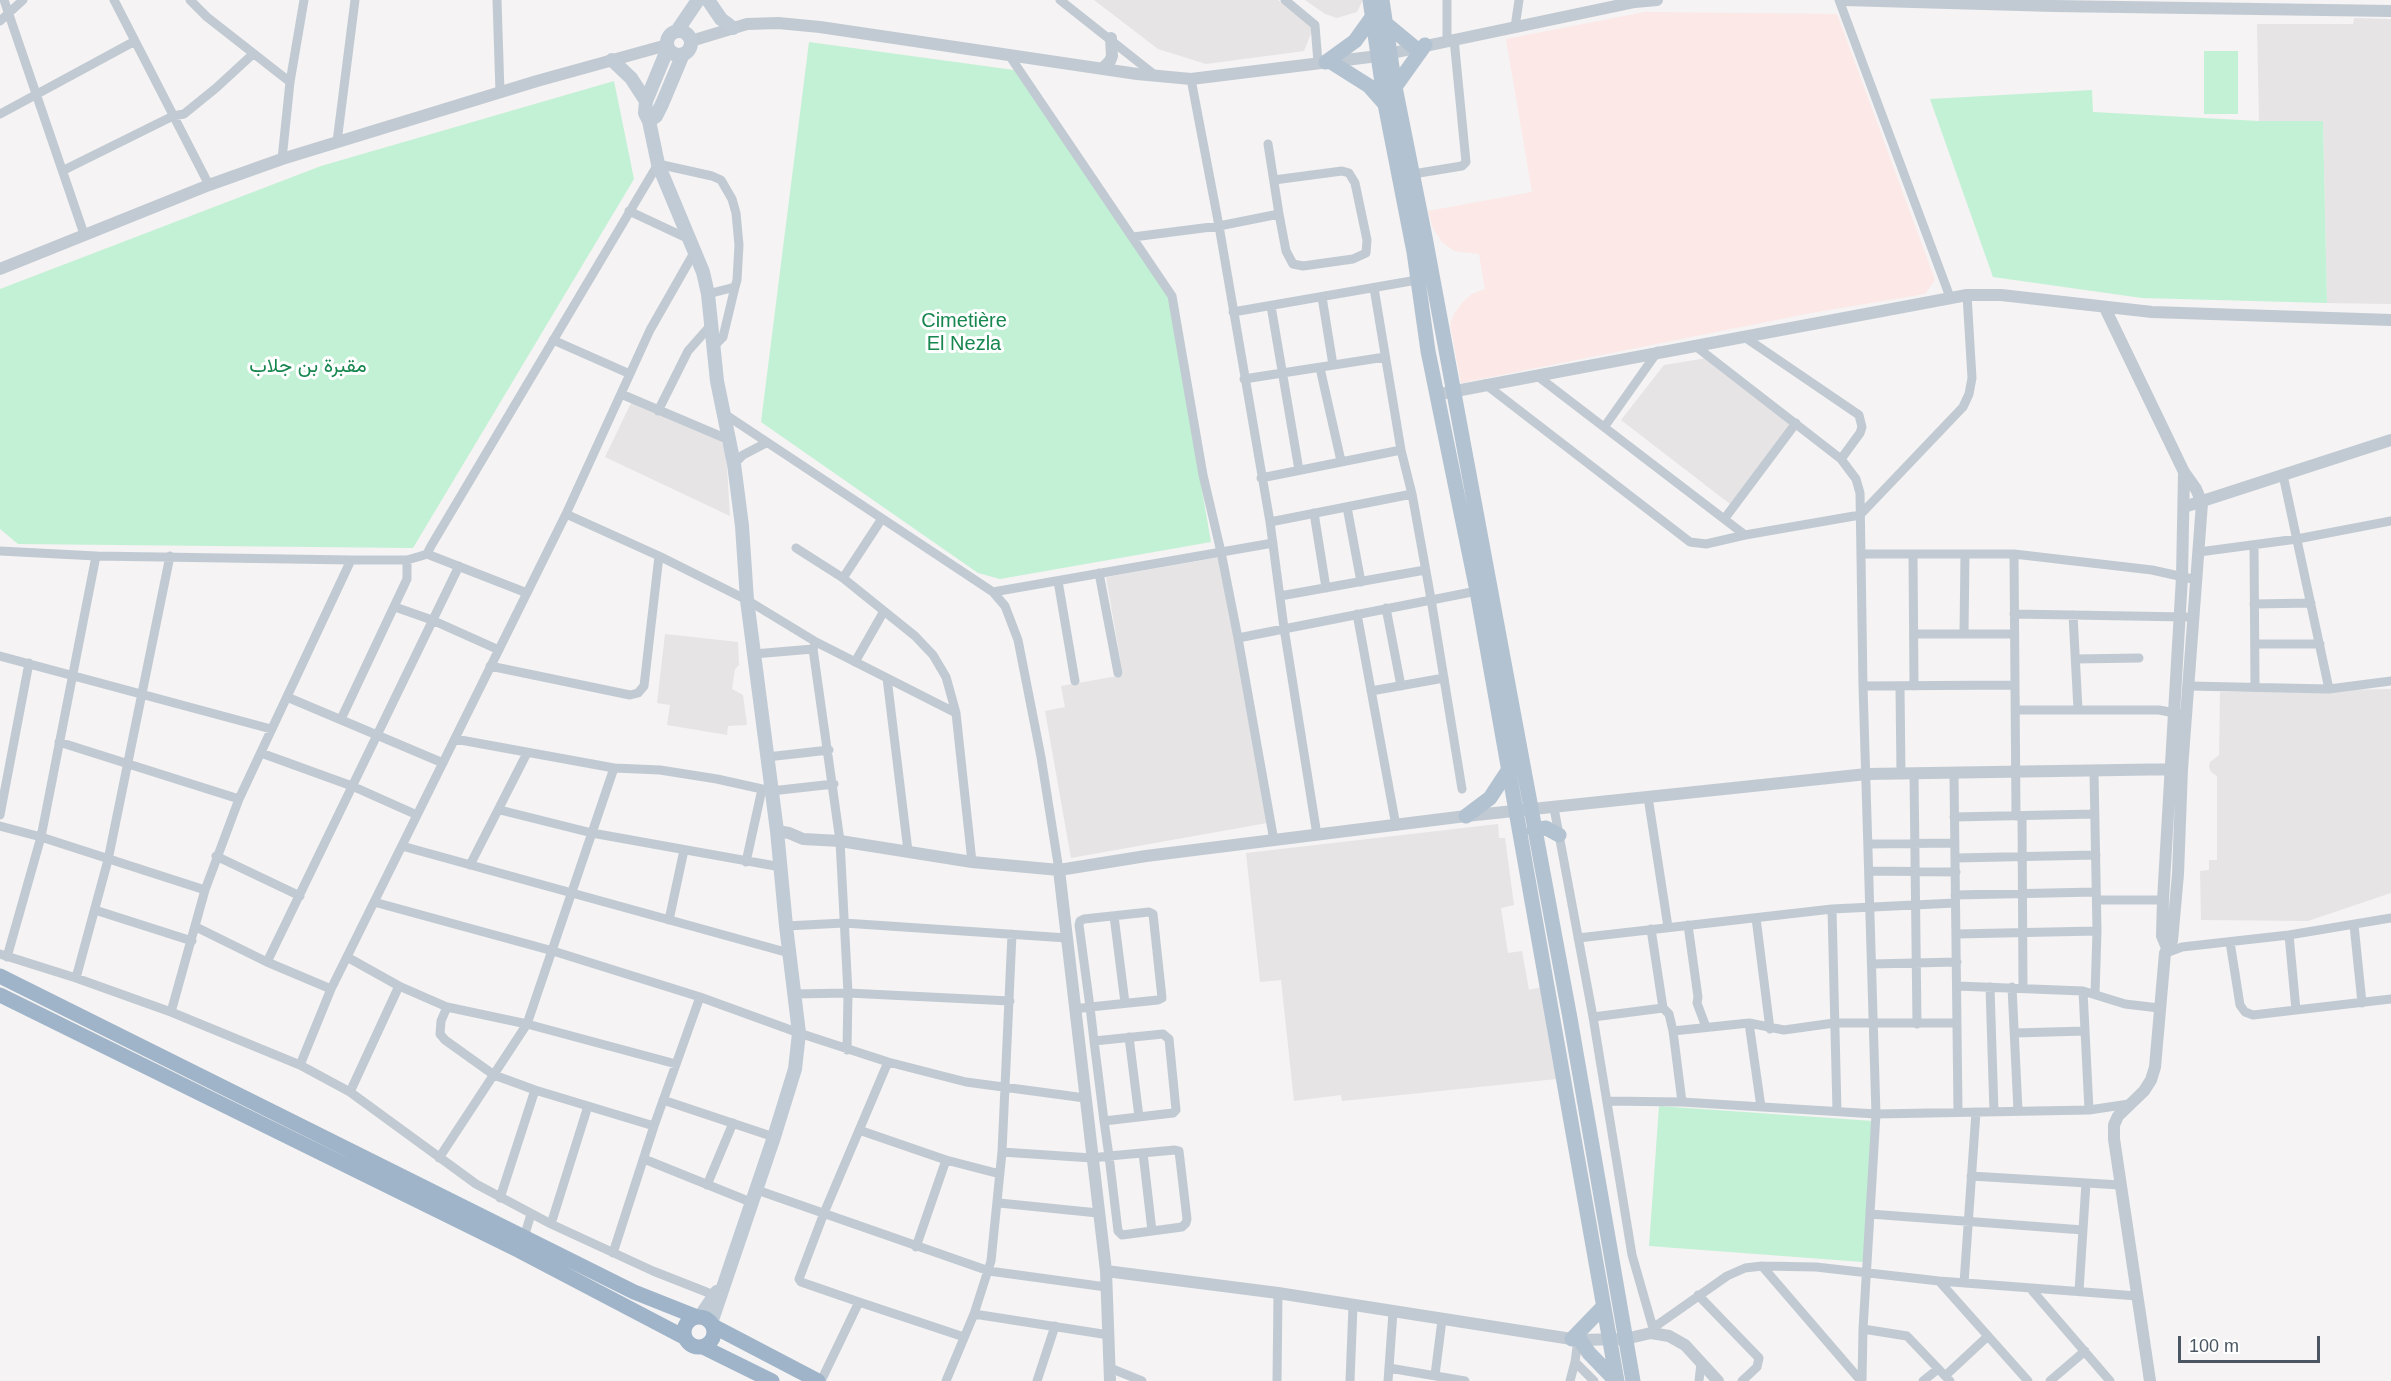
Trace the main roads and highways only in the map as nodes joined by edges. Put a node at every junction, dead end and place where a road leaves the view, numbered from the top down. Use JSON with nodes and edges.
{"nodes":[{"id":1,"x":698,"y":0,"type":"edge"},
{"id":2,"x":708,"y":0,"type":"edge"},
{"id":3,"x":1371,"y":0,"type":"edge"},
{"id":4,"x":1382,"y":0,"type":"edge"},
{"id":5,"x":1379,"y":19,"type":"junction"},
{"id":6,"x":733,"y":28,"type":"road end"},
{"id":7,"x":677,"y":31,"type":"junction"},
{"id":8,"x":667,"y":46,"type":"junction"},
{"id":9,"x":683,"y":54,"type":"junction"},
{"id":10,"x":1383,"y":55,"type":"junction"},
{"id":11,"x":612,"y":60,"type":"road end"},
{"id":12,"x":1395,"y":87,"type":"junction"},
{"id":13,"x":646,"y":102,"type":"junction"},
{"id":14,"x":1385,"y":104,"type":"junction"},
{"id":15,"x":649,"y":121,"type":"junction"},
{"id":16,"x":1509,"y":769,"type":"junction"},
{"id":17,"x":1523,"y":811,"type":"junction"},
{"id":18,"x":1466,"y":816,"type":"road end"},
{"id":19,"x":1534,"y":830,"type":"junction"},
{"id":20,"x":1559,"y":835,"type":"road end"},
{"id":21,"x":0,"y":976,"type":"edge"},
{"id":22,"x":0,"y":995,"type":"edge"},
{"id":23,"x":522,"y":1245,"type":"junction"},
{"id":24,"x":1603,"y":1307,"type":"junction"},
{"id":25,"x":705,"y":1320,"type":"junction"},
{"id":26,"x":684,"y":1337,"type":"junction"},
{"id":27,"x":1617,"y":1340,"type":"junction"},
{"id":28,"x":703,"y":1347,"type":"junction"},
{"id":29,"x":772,"y":1381,"type":"edge"},
{"id":30,"x":820,"y":1381,"type":"edge"},
{"id":31,"x":1616,"y":1381,"type":"edge"},
{"id":32,"x":1633,"y":1381,"type":"edge"}],
"edges":[{"from":1,"to":7,"type":"main road"},
{"from":2,"to":6,"type":"main road"},
{"from":3,"to":5,"type":"main road"},
{"from":4,"to":5,"type":"main road"},
{"from":5,"to":10,"type":"main road"},
{"from":5,"to":12,"type":"main road"},
{"from":5,"to":14,"type":"main road"},
{"from":7,"to":8,"type":"main road"},
{"from":7,"to":9,"type":"main road"},
{"from":8,"to":9,"type":"main road"},
{"from":8,"to":13,"type":"main road"},
{"from":9,"to":15,"type":"main road"},
{"from":10,"to":12,"type":"main road"},
{"from":10,"to":14,"type":"main road"},
{"from":11,"to":13,"type":"main road"},
{"from":12,"to":17,"type":"main road"},
{"from":13,"to":15,"type":"main road"},
{"from":14,"to":16,"type":"main road"},
{"from":15,"to":25,"type":"main road"},
{"from":16,"to":17,"type":"main road"},
{"from":16,"to":18,"type":"main road"},
{"from":17,"to":19,"type":"main road"},
{"from":17,"to":24,"type":"main road"},
{"from":19,"to":20,"type":"main road"},
{"from":19,"to":27,"type":"main road"},
{"from":21,"to":23,"type":"highway"},
{"from":22,"to":23,"type":"highway"},
{"from":23,"to":25,"type":"highway"},
{"from":23,"to":26,"type":"highway"},
{"from":24,"to":27,"type":"main road"},
{"from":24,"to":31,"type":"main road"},
{"from":25,"to":26,"type":"highway"},
{"from":25,"to":28,"type":"highway"},
{"from":25,"to":30,"type":"highway"},
{"from":26,"to":28,"type":"highway"},
{"from":27,"to":31,"type":"main road"},
{"from":27,"to":32,"type":"main road"},
{"from":28,"to":29,"type":"highway"}]}
